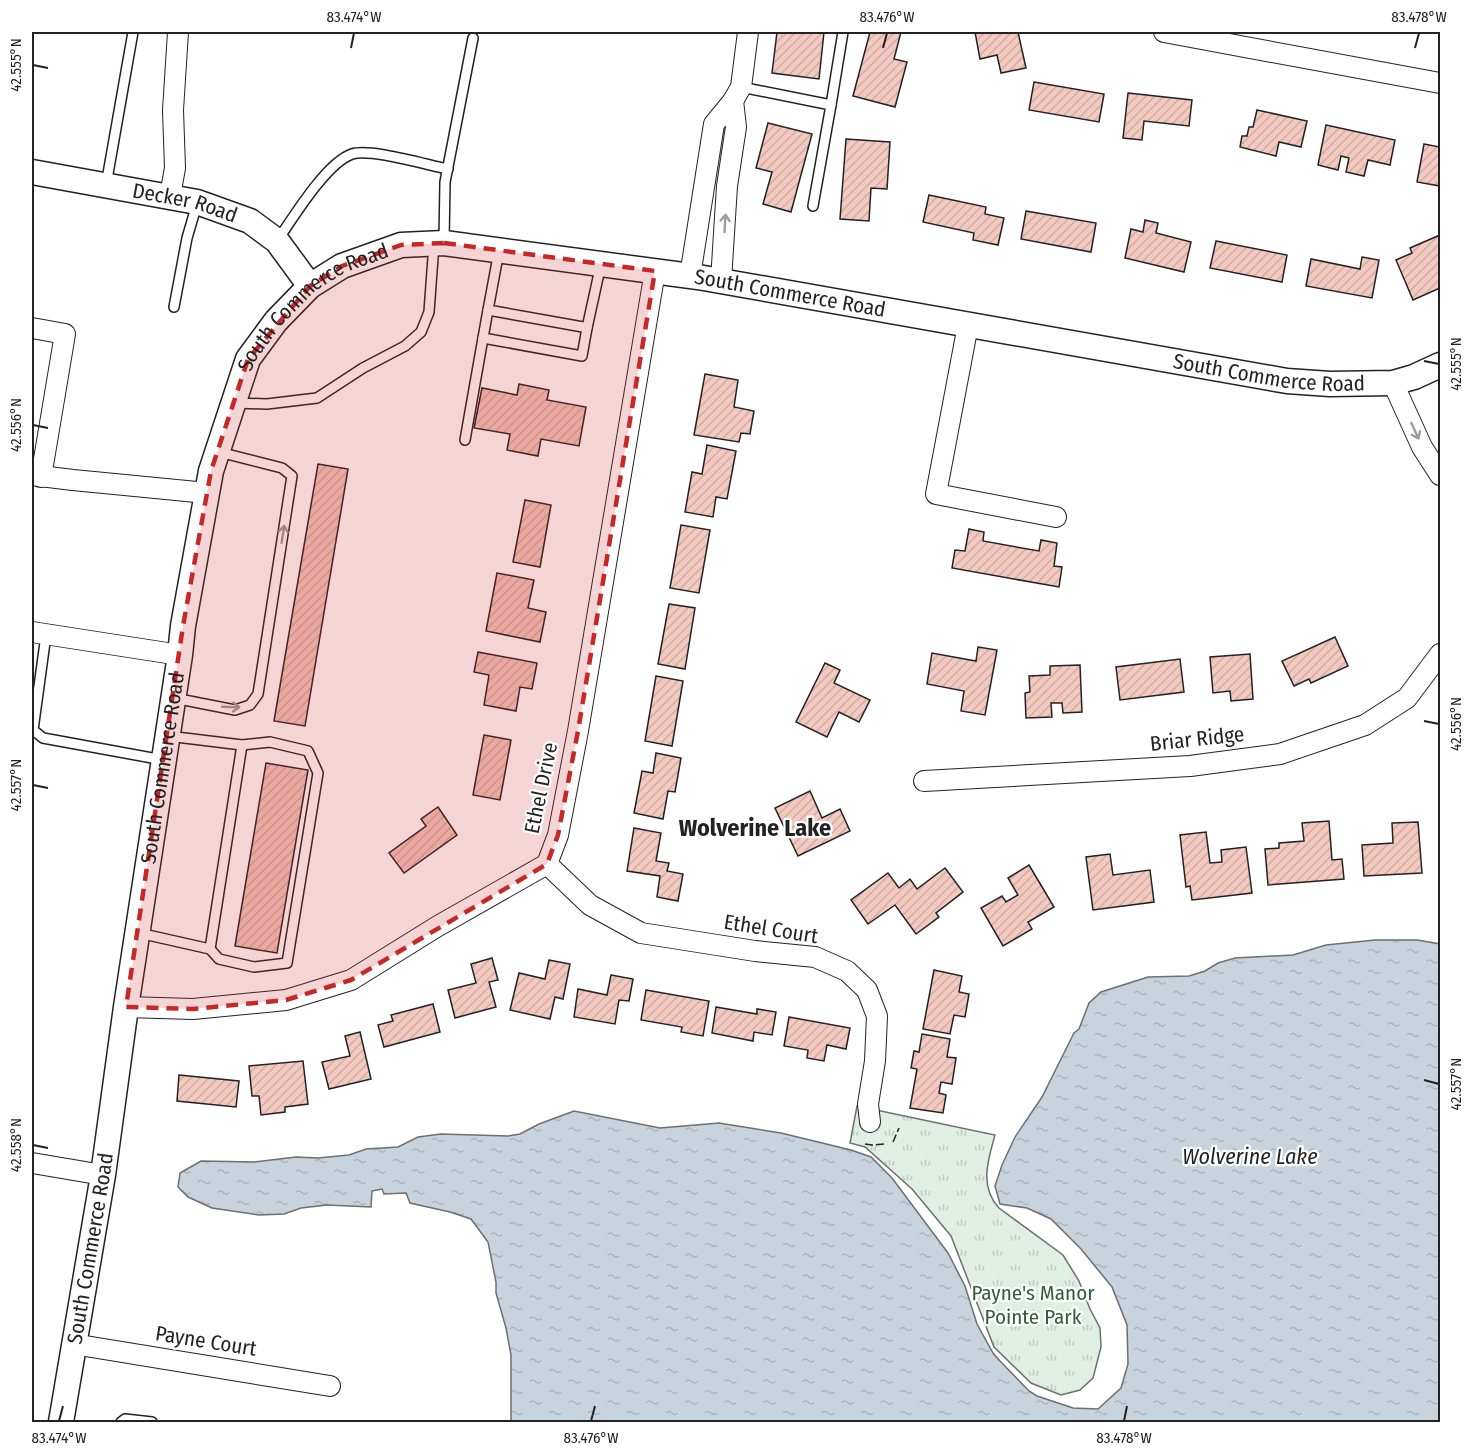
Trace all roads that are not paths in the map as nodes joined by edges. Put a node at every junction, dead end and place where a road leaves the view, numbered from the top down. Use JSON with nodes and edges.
{"nodes":[{"id":1,"x":133,"y":32,"type":"edge"},
{"id":2,"x":178,"y":32,"type":"edge"},
{"id":3,"x":748,"y":32,"type":"edge"},
{"id":4,"x":843,"y":32,"type":"edge"},
{"id":5,"x":1164,"y":32,"type":"edge"},
{"id":6,"x":473,"y":38,"type":"dead end"},
{"id":7,"x":1440,"y":83,"type":"edge"},
{"id":8,"x":737,"y":94,"type":"junction"},
{"id":9,"x":831,"y":105,"type":"junction"},
{"id":10,"x":448,"y":169,"type":"junction"},
{"id":11,"x":32,"y":172,"type":"edge"},
{"id":12,"x":106,"y":184,"type":"junction"},
{"id":13,"x":170,"y":196,"type":"junction"},
{"id":14,"x":197,"y":202,"type":"junction"},
{"id":15,"x":813,"y":206,"type":"dead end"},
{"id":16,"x":277,"y":241,"type":"junction"},
{"id":17,"x":439,"y":244,"type":"junction"},
{"id":18,"x":499,"y":250,"type":"junction"},
{"id":19,"x":601,"y":264,"type":"junction"},
{"id":20,"x":655,"y":271,"type":"junction"},
{"id":21,"x":690,"y":276,"type":"junction"},
{"id":22,"x":721,"y":281,"type":"junction"},
{"id":23,"x":310,"y":286,"type":"junction"},
{"id":24,"x":174,"y":307,"type":"dead end"},
{"id":25,"x":488,"y":310,"type":"junction"},
{"id":26,"x":968,"y":325,"type":"junction"},
{"id":27,"x":32,"y":328,"type":"edge"},
{"id":28,"x":587,"y":328,"type":"junction"},
{"id":29,"x":483,"y":338,"type":"junction"},
{"id":30,"x":1440,"y":365,"type":"edge"},
{"id":31,"x":1393,"y":383,"type":"junction"},
{"id":32,"x":233,"y":403,"type":"junction"},
{"id":33,"x":465,"y":440,"type":"dead end"},
{"id":34,"x":218,"y":452,"type":"junction"},
{"id":35,"x":1440,"y":475,"type":"edge"},
{"id":36,"x":36,"y":476,"type":"edge"},
{"id":37,"x":207,"y":493,"type":"junction"},
{"id":38,"x":1056,"y":517,"type":"dead end"},
{"id":39,"x":39,"y":633,"type":"edge"},
{"id":40,"x":1440,"y":654,"type":"edge"},
{"id":41,"x":180,"y":655,"type":"junction"},
{"id":42,"x":174,"y":698,"type":"junction"},
{"id":43,"x":168,"y":736,"type":"junction"},
{"id":44,"x":242,"y":745,"type":"junction"},
{"id":45,"x":164,"y":760,"type":"junction"},
{"id":46,"x":924,"y":781,"type":"dead end"},
{"id":47,"x":547,"y":864,"type":"junction"},
{"id":48,"x":137,"y":933,"type":"junction"},
{"id":49,"x":210,"y":949,"type":"junction"},
{"id":50,"x":126,"y":1007,"type":"junction"},
{"id":51,"x":870,"y":1122,"type":"dead end"},
{"id":52,"x":32,"y":1163,"type":"edge"},
{"id":53,"x":103,"y":1174,"type":"junction"},
{"id":54,"x":73,"y":1344,"type":"junction"},
{"id":55,"x":330,"y":1386,"type":"dead end"},
{"id":56,"x":61,"y":1422,"type":"edge"},
{"id":57,"x":122,"y":1422,"type":"edge"},
{"id":58,"x":152,"y":1422,"type":"edge"}],
"edges":[{"from":1,"to":12,"type":"lane"},
{"from":2,"to":13,"type":"street"},
{"from":3,"to":8,"type":"street"},
{"from":4,"to":9,"type":"lane"},
{"from":5,"to":7,"type":"street"},
{"from":6,"to":10,"type":"lane"},
{"from":8,"to":9,"type":"lane"},
{"from":8,"to":21,"type":"street"},
{"from":22,"to":8,"type":"street","one_way":true},
{"from":9,"to":15,"type":"lane"},
{"from":10,"to":16,"type":"lane"},
{"from":10,"to":17,"type":"lane"},
{"from":11,"to":12,"type":"street","name":"Decker Road"},
{"from":12,"to":13,"type":"street","name":"Decker Road"},
{"from":13,"to":14,"type":"street","name":"Decker Road"},
{"from":14,"to":16,"type":"street","name":"Decker Road"},
{"from":14,"to":24,"type":"lane"},
{"from":16,"to":23,"type":"street","name":"Decker Road"},
{"from":17,"to":18,"type":"street","name":"South Commerce Road"},
{"from":17,"to":23,"type":"street","name":"South Commerce Road"},
{"from":17,"to":32,"type":"lane"},
{"from":18,"to":19,"type":"street","name":"South Commerce Road"},
{"from":18,"to":25,"type":"lane"},
{"from":19,"to":20,"type":"street","name":"South Commerce Road"},
{"from":19,"to":28,"type":"lane"},
{"from":20,"to":21,"type":"street","name":"South Commerce Road"},
{"from":20,"to":47,"type":"street","name":"Ethel Drive"},
{"from":21,"to":22,"type":"street","name":"South Commerce Road"},
{"from":22,"to":26,"type":"street","name":"South Commerce Road"},
{"from":23,"to":32,"type":"street","name":"South Commerce Road"},
{"from":25,"to":28,"type":"lane"},
{"from":25,"to":29,"type":"lane"},
{"from":26,"to":31,"type":"street","name":"South Commerce Road"},
{"from":26,"to":38,"type":"street"},
{"from":27,"to":36,"type":"street"},
{"from":28,"to":29,"type":"lane"},
{"from":29,"to":33,"type":"lane"},
{"from":30,"to":31,"type":"street","name":"South Commerce Road"},
{"from":31,"to":35,"type":"street","one_way":true},
{"from":32,"to":34,"type":"street","name":"South Commerce Road"},
{"from":34,"to":37,"type":"street","name":"South Commerce Road"},
{"from":42,"to":34,"type":"lane","one_way":true},
{"from":36,"to":37,"type":"street"},
{"from":37,"to":41,"type":"street","name":"South Commerce Road"},
{"from":39,"to":41,"type":"street"},
{"from":39,"to":45,"type":"lane"},
{"from":40,"to":46,"type":"street","name":"Briar Ridge"},
{"from":41,"to":42,"type":"street","name":"South Commerce Road"},
{"from":42,"to":43,"type":"street","name":"South Commerce Road"},
{"from":43,"to":44,"type":"lane"},
{"from":43,"to":45,"type":"street","name":"South Commerce Road"},
{"from":44,"to":49,"type":"lane"},
{"from":44,"to":49,"type":"lane"},
{"from":45,"to":48,"type":"street","name":"South Commerce Road"},
{"from":47,"to":50,"type":"street","name":"Ethel Drive"},
{"from":47,"to":51,"type":"street","name":"Ethel Court"},
{"from":48,"to":49,"type":"lane"},
{"from":48,"to":50,"type":"street","name":"South Commerce Road"},
{"from":50,"to":53,"type":"street","name":"South Commerce Road"},
{"from":52,"to":53,"type":"street"},
{"from":53,"to":54,"type":"street","name":"South Commerce Road"},
{"from":54,"to":55,"type":"street","name":"Payne Court"},
{"from":54,"to":56,"type":"street","name":"South Commerce Road"},
{"from":57,"to":58,"type":"lane"}]}
